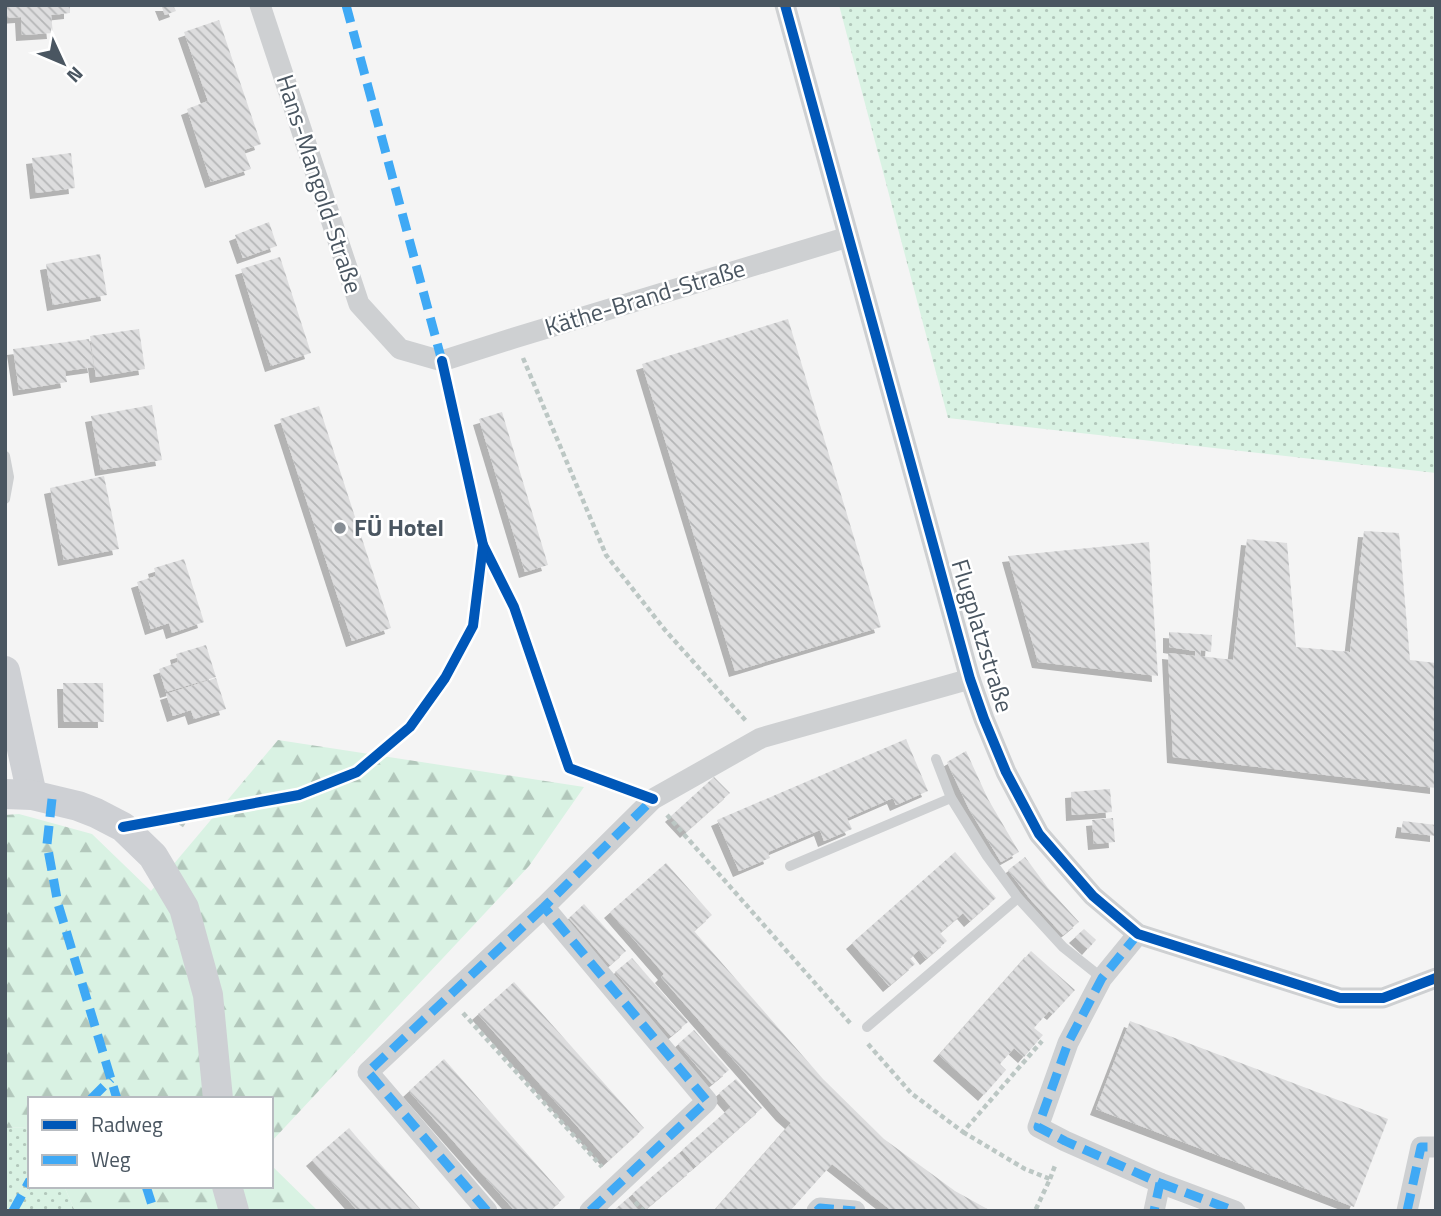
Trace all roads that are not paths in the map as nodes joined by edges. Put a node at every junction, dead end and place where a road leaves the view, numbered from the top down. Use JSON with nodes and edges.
{"nodes":[{"id":1,"x":260,"y":5,"type":"edge"},
{"id":2,"x":785,"y":5,"type":"edge"},
{"id":3,"x":848,"y":237,"type":"junction"},
{"id":4,"x":442,"y":361,"type":"joint"},
{"id":5,"x":5,"y":456,"type":"edge"},
{"id":6,"x":5,"y":499,"type":"edge"},
{"id":7,"x":5,"y":671,"type":"edge"},
{"id":8,"x":970,"y":679,"type":"junction"},
{"id":9,"x":936,"y":759,"type":"dead end"},
{"id":10,"x":19,"y":794,"type":"edge"},
{"id":11,"x":951,"y":797,"type":"junction"},
{"id":12,"x":790,"y":866,"type":"dead end"},
{"id":13,"x":1018,"y":898,"type":"junction"},
{"id":14,"x":544,"y":907,"type":"junction"},
{"id":15,"x":1138,"y":934,"type":"junction"},
{"id":16,"x":1102,"y":978,"type":"junction"},
{"id":17,"x":1436,"y":978,"type":"edge"},
{"id":18,"x":862,"y":1029,"type":"road end"},
{"id":19,"x":218,"y":1097,"type":"edge"},
{"id":20,"x":1436,"y":1147,"type":"edge"},
{"id":21,"x":1160,"y":1183,"type":"junction"},
{"id":22,"x":228,"y":1188,"type":"edge"},
{"id":23,"x":234,"y":1211,"type":"edge"},
{"id":24,"x":487,"y":1211,"type":"edge"},
{"id":25,"x":590,"y":1211,"type":"edge"},
{"id":26,"x":817,"y":1211,"type":"edge"},
{"id":27,"x":855,"y":1211,"type":"edge"},
{"id":28,"x":1154,"y":1211,"type":"edge"},
{"id":29,"x":1234,"y":1211,"type":"edge"},
{"id":30,"x":1407,"y":1211,"type":"edge"}],
"edges":[{"from":1,"to":4,"type":"street","name":"Hans-Mangold-Straße"},
{"from":2,"to":3,"type":"street","name":"Flugplatzstraße"},
{"from":3,"to":4,"type":"street","name":"Käthe-Brand-Straße"},
{"from":3,"to":8,"type":"street","name":"Flugplatzstraße"},
{"from":5,"to":6,"type":"lane"},
{"from":7,"to":10,"type":"street"},
{"from":8,"to":14,"type":"street"},
{"from":8,"to":15,"type":"street","name":"Flugplatzstraße"},
{"from":9,"to":11,"type":"lane"},
{"from":10,"to":19,"type":"street"},
{"from":11,"to":12,"type":"lane"},
{"from":11,"to":13,"type":"lane"},
{"from":13,"to":16,"type":"lane"},
{"from":13,"to":18,"type":"lane"},
{"from":14,"to":24,"type":"street"},
{"from":14,"to":25,"type":"street"},
{"from":15,"to":16,"type":"street"},
{"from":15,"to":17,"type":"street","name":"Flugplatzstraße"},
{"from":16,"to":21,"type":"street"},
{"from":20,"to":30,"type":"street"},
{"from":21,"to":28,"type":"street"},
{"from":21,"to":29,"type":"street"},
{"from":22,"to":23,"type":"street"},
{"from":26,"to":27,"type":"street"}]}
